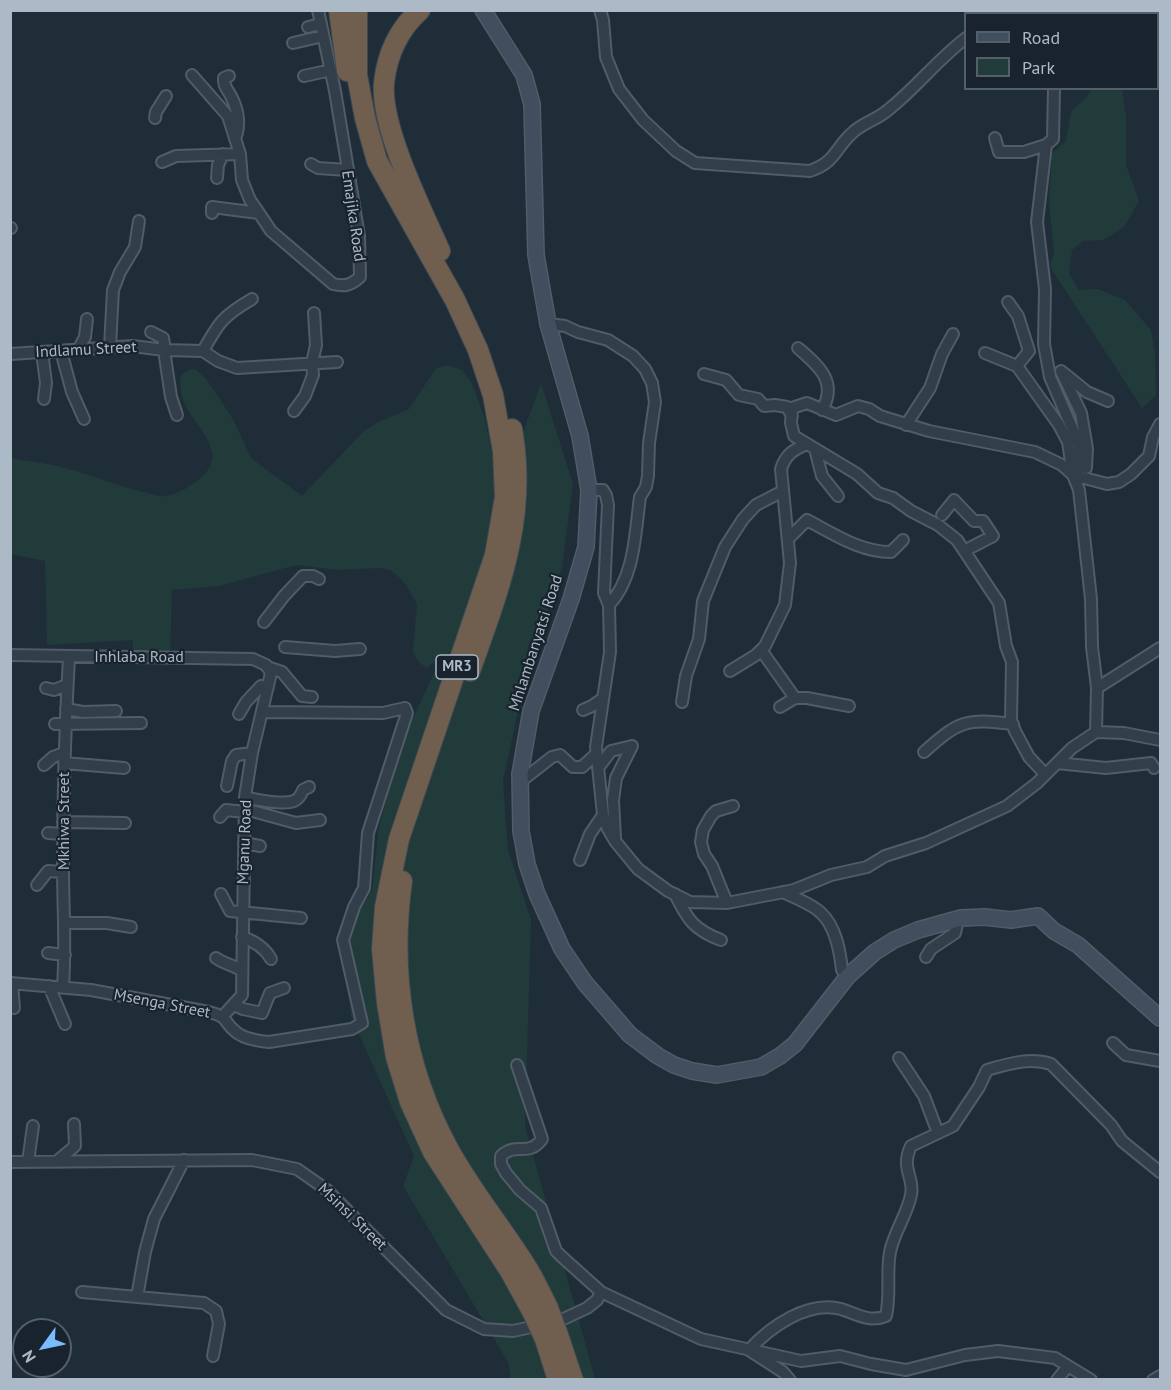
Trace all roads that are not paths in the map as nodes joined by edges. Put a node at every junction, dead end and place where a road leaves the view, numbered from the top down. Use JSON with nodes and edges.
{"nodes":[{"id":1,"x":318,"y":10,"type":"edge"},
{"id":2,"x":339,"y":10,"type":"edge"},
{"id":3,"x":357,"y":10,"type":"edge"},
{"id":4,"x":369,"y":10,"type":"edge"},
{"id":5,"x":420,"y":10,"type":"edge"},
{"id":6,"x":483,"y":10,"type":"edge"},
{"id":7,"x":600,"y":10,"type":"edge"},
{"id":8,"x":321,"y":24,"type":"junction"},
{"id":9,"x":308,"y":27,"type":"dead end"},
{"id":10,"x":323,"y":36,"type":"junction"},
{"id":11,"x":964,"y":40,"type":"edge"},
{"id":12,"x":293,"y":43,"type":"dead end"},
{"id":13,"x":331,"y":70,"type":"junction"},
{"id":14,"x":192,"y":75,"type":"dead end"},
{"id":15,"x":229,"y":76,"type":"dead end"},
{"id":16,"x":304,"y":76,"type":"dead end"},
{"id":17,"x":1054,"y":90,"type":"edge"},
{"id":18,"x":166,"y":96,"type":"dead end"},
{"id":19,"x":154,"y":118,"type":"dead end"},
{"id":20,"x":995,"y":138,"type":"dead end"},
{"id":21,"x":235,"y":139,"type":"junction"},
{"id":22,"x":1046,"y":145,"type":"junction"},
{"id":23,"x":223,"y":154,"type":"junction"},
{"id":24,"x":240,"y":154,"type":"junction"},
{"id":25,"x":377,"y":161,"type":"junction"},
{"id":26,"x":162,"y":162,"type":"dead end"},
{"id":27,"x":310,"y":164,"type":"dead end"},
{"id":28,"x":347,"y":170,"type":"junction"},
{"id":29,"x":216,"y":178,"type":"dead end"},
{"id":30,"x":212,"y":213,"type":"dead end"},
{"id":31,"x":259,"y":213,"type":"junction"},
{"id":32,"x":139,"y":221,"type":"dead end"},
{"id":33,"x":442,"y":257,"type":"junction"},
{"id":34,"x":252,"y":300,"type":"dead end"},
{"id":35,"x":1008,"y":302,"type":"dead end"},
{"id":36,"x":314,"y":313,"type":"dead end"},
{"id":37,"x":87,"y":319,"type":"dead end"},
{"id":38,"x":548,"y":324,"type":"junction"},
{"id":39,"x":151,"y":332,"type":"dead end"},
{"id":40,"x":953,"y":334,"type":"dead end"},
{"id":41,"x":110,"y":347,"type":"junction"},
{"id":42,"x":798,"y":348,"type":"dead end"},
{"id":43,"x":78,"y":350,"type":"junction"},
{"id":44,"x":164,"y":350,"type":"junction"},
{"id":45,"x":60,"y":351,"type":"junction"},
{"id":46,"x":203,"y":351,"type":"junction"},
{"id":47,"x":42,"y":352,"type":"junction"},
{"id":48,"x":985,"y":353,"type":"dead end"},
{"id":49,"x":10,"y":354,"type":"edge"},
{"id":50,"x":337,"y":362,"type":"dead end"},
{"id":51,"x":312,"y":363,"type":"junction"},
{"id":52,"x":1017,"y":366,"type":"junction"},
{"id":53,"x":704,"y":374,"type":"dead end"},
{"id":54,"x":44,"y":399,"type":"dead end"},
{"id":55,"x":1108,"y":401,"type":"dead end"},
{"id":56,"x":822,"y":410,"type":"junction"},
{"id":57,"x":294,"y":411,"type":"dead end"},
{"id":58,"x":177,"y":415,"type":"dead end"},
{"id":59,"x":792,"y":416,"type":"junction"},
{"id":60,"x":84,"y":419,"type":"dead end"},
{"id":61,"x":1161,"y":424,"type":"edge"},
{"id":62,"x":906,"y":425,"type":"junction"},
{"id":63,"x":811,"y":446,"type":"junction"},
{"id":64,"x":1073,"y":475,"type":"junction"},
{"id":65,"x":589,"y":490,"type":"junction"},
{"id":66,"x":783,"y":491,"type":"junction"},
{"id":67,"x":838,"y":496,"type":"dead end"},
{"id":68,"x":942,"y":515,"type":"dead end"},
{"id":69,"x":788,"y":539,"type":"junction"},
{"id":70,"x":903,"y":540,"type":"dead end"},
{"id":71,"x":964,"y":551,"type":"junction"},
{"id":72,"x":319,"y":579,"type":"dead end"},
{"id":73,"x":609,"y":605,"type":"junction"},
{"id":74,"x":264,"y":622,"type":"dead end"},
{"id":75,"x":285,"y":647,"type":"dead end"},
{"id":76,"x":1161,"y":648,"type":"edge"},
{"id":77,"x":360,"y":649,"type":"dead end"},
{"id":78,"x":761,"y":650,"type":"junction"},
{"id":79,"x":10,"y":655,"type":"edge"},
{"id":80,"x":69,"y":657,"type":"junction"},
{"id":81,"x":266,"y":666,"type":"junction"},
{"id":82,"x":730,"y":671,"type":"dead end"},
{"id":83,"x":67,"y":685,"type":"junction"},
{"id":84,"x":268,"y":687,"type":"junction"},
{"id":85,"x":46,"y":688,"type":"dead end"},
{"id":86,"x":1097,"y":688,"type":"junction"},
{"id":87,"x":312,"y":698,"type":"dead end"},
{"id":88,"x":795,"y":698,"type":"junction"},
{"id":89,"x":602,"y":699,"type":"junction"},
{"id":90,"x":681,"y":702,"type":"dead end"},
{"id":91,"x":849,"y":706,"type":"dead end"},
{"id":92,"x":780,"y":707,"type":"dead end"},
{"id":93,"x":66,"y":709,"type":"junction"},
{"id":94,"x":583,"y":710,"type":"dead end"},
{"id":95,"x":116,"y":711,"type":"dead end"},
{"id":96,"x":262,"y":712,"type":"junction"},
{"id":97,"x":239,"y":714,"type":"dead end"},
{"id":98,"x":141,"y":723,"type":"dead end"},
{"id":99,"x":60,"y":724,"type":"junction"},
{"id":100,"x":1013,"y":724,"type":"junction"},
{"id":101,"x":1096,"y":732,"type":"junction"},
{"id":102,"x":1161,"y":740,"type":"edge"},
{"id":103,"x":924,"y":752,"type":"dead end"},
{"id":104,"x":252,"y":753,"type":"junction"},
{"id":105,"x":596,"y":754,"type":"junction"},
{"id":106,"x":64,"y":758,"type":"junction"},
{"id":107,"x":1057,"y":763,"type":"junction"},
{"id":108,"x":44,"y":765,"type":"dead end"},
{"id":109,"x":124,"y":768,"type":"dead end"},
{"id":110,"x":598,"y":768,"type":"junction"},
{"id":111,"x":1154,"y":768,"type":"dead end"},
{"id":112,"x":1045,"y":774,"type":"junction"},
{"id":113,"x":520,"y":783,"type":"junction"},
{"id":114,"x":227,"y":786,"type":"dead end"},
{"id":115,"x":309,"y":787,"type":"dead end"},
{"id":116,"x":245,"y":797,"type":"junction"},
{"id":117,"x":733,"y":806,"type":"dead end"},
{"id":118,"x":245,"y":810,"type":"junction"},
{"id":119,"x":603,"y":815,"type":"junction"},
{"id":120,"x":220,"y":817,"type":"dead end"},
{"id":121,"x":320,"y":820,"type":"dead end"},
{"id":122,"x":63,"y":822,"type":"junction"},
{"id":123,"x":125,"y":822,"type":"dead end"},
{"id":124,"x":48,"y":833,"type":"dead end"},
{"id":125,"x":63,"y":834,"type":"junction"},
{"id":126,"x":615,"y":841,"type":"junction"},
{"id":127,"x":244,"y":843,"type":"junction"},
{"id":128,"x":260,"y":846,"type":"dead end"},
{"id":129,"x":580,"y":860,"type":"dead end"},
{"id":130,"x":63,"y":872,"type":"junction"},
{"id":131,"x":37,"y":885,"type":"dead end"},
{"id":132,"x":783,"y":892,"type":"junction"},
{"id":133,"x":221,"y":894,"type":"dead end"},
{"id":134,"x":675,"y":894,"type":"junction"},
{"id":135,"x":727,"y":903,"type":"junction"},
{"id":136,"x":243,"y":912,"type":"junction"},
{"id":137,"x":301,"y":918,"type":"dead end"},
{"id":138,"x":958,"y":919,"type":"junction"},
{"id":139,"x":65,"y":923,"type":"junction"},
{"id":140,"x":131,"y":927,"type":"dead end"},
{"id":141,"x":242,"y":937,"type":"junction"},
{"id":142,"x":721,"y":940,"type":"dead end"},
{"id":143,"x":48,"y":953,"type":"dead end"},
{"id":144,"x":65,"y":955,"type":"junction"},
{"id":145,"x":216,"y":957,"type":"dead end"},
{"id":146,"x":926,"y":957,"type":"dead end"},
{"id":147,"x":271,"y":958,"type":"dead end"},
{"id":148,"x":242,"y":971,"type":"junction"},
{"id":149,"x":848,"y":976,"type":"junction"},
{"id":150,"x":11,"y":983,"type":"edge"},
{"id":151,"x":49,"y":986,"type":"junction"},
{"id":152,"x":63,"y":986,"type":"junction"},
{"id":153,"x":284,"y":988,"type":"dead end"},
{"id":154,"x":234,"y":1005,"type":"junction"},
{"id":155,"x":14,"y":1008,"type":"dead end"},
{"id":156,"x":223,"y":1016,"type":"junction"},
{"id":157,"x":1161,"y":1018,"type":"edge"},
{"id":158,"x":65,"y":1024,"type":"dead end"},
{"id":159,"x":1113,"y":1043,"type":"dead end"},
{"id":160,"x":899,"y":1058,"type":"dead end"},
{"id":161,"x":1161,"y":1061,"type":"edge"},
{"id":162,"x":517,"y":1065,"type":"dead end"},
{"id":163,"x":74,"y":1124,"type":"dead end"},
{"id":164,"x":33,"y":1126,"type":"dead end"},
{"id":165,"x":938,"y":1133,"type":"junction"},
{"id":166,"x":184,"y":1160,"type":"junction"},
{"id":167,"x":10,"y":1162,"type":"edge"},
{"id":168,"x":28,"y":1162,"type":"junction"},
{"id":169,"x":56,"y":1162,"type":"junction"},
{"id":170,"x":1161,"y":1172,"type":"edge"},
{"id":171,"x":82,"y":1292,"type":"dead end"},
{"id":172,"x":601,"y":1292,"type":"junction"},
{"id":173,"x":137,"y":1297,"type":"junction"},
{"id":174,"x":535,"y":1317,"type":"junction"},
{"id":175,"x":552,"y":1337,"type":"junction"},
{"id":176,"x":749,"y":1350,"type":"junction"},
{"id":177,"x":213,"y":1356,"type":"dead end"},
{"id":178,"x":1068,"y":1366,"type":"junction"},
{"id":179,"x":1161,"y":1377,"type":"edge"},
{"id":180,"x":558,"y":1380,"type":"edge"},
{"id":181,"x":573,"y":1380,"type":"edge"},
{"id":182,"x":790,"y":1380,"type":"edge"},
{"id":183,"x":1057,"y":1380,"type":"edge"},
{"id":184,"x":1091,"y":1380,"type":"edge"},
{"id":185,"x":1153,"y":1380,"type":"edge"}],
"edges":[{"from":1,"to":8,"type":"street","name":"Emajika Road"},
{"from":2,"to":25,"type":"highway"},
{"from":3,"to":25,"type":"highway","number":"MR3"},
{"from":4,"to":33,"type":"highway","number":"MR3"},
{"from":5,"to":33,"type":"highway"},
{"from":6,"to":38,"type":"main road","name":"Mhlambanyatsi Road"},
{"from":7,"to":11,"type":"street"},
{"from":8,"to":9,"type":"street"},
{"from":8,"to":10,"type":"street","name":"Emajika Road"},
{"from":10,"to":12,"type":"street"},
{"from":10,"to":13,"type":"street","name":"Emajika Road"},
{"from":13,"to":16,"type":"street"},
{"from":13,"to":28,"type":"street","name":"Emajika Road"},
{"from":14,"to":21,"type":"street","name":"Emajika Road"},
{"from":15,"to":21,"type":"street"},
{"from":17,"to":22,"type":"street"},
{"from":18,"to":19,"type":"street"},
{"from":20,"to":22,"type":"street"},
{"from":21,"to":24,"type":"street","name":"Emajika Road"},
{"from":22,"to":64,"type":"street"},
{"from":23,"to":24,"type":"street"},
{"from":23,"to":26,"type":"street"},
{"from":23,"to":29,"type":"street"},
{"from":24,"to":31,"type":"street","name":"Emajika Road"},
{"from":25,"to":174,"type":"highway","number":"MR3"},
{"from":27,"to":28,"type":"street"},
{"from":28,"to":31,"type":"street","name":"Emajika Road"},
{"from":30,"to":31,"type":"street"},
{"from":32,"to":41,"type":"street"},
{"from":33,"to":174,"type":"highway","number":"MR3"},
{"from":34,"to":46,"type":"street"},
{"from":35,"to":52,"type":"street"},
{"from":36,"to":51,"type":"street"},
{"from":37,"to":43,"type":"street"},
{"from":38,"to":65,"type":"main road","name":"Mhlambanyatsi Road"},
{"from":38,"to":73,"type":"street"},
{"from":39,"to":44,"type":"street"},
{"from":40,"to":62,"type":"street"},
{"from":41,"to":43,"type":"street","name":"Indlamu Street"},
{"from":41,"to":44,"type":"street","name":"Indlamu Street"},
{"from":42,"to":56,"type":"street"},
{"from":43,"to":45,"type":"street","name":"Indlamu Street"},
{"from":44,"to":46,"type":"street","name":"Indlamu Street"},
{"from":44,"to":58,"type":"street"},
{"from":45,"to":47,"type":"street","name":"Indlamu Street"},
{"from":45,"to":60,"type":"street"},
{"from":46,"to":51,"type":"street","name":"Indlamu Street"},
{"from":47,"to":49,"type":"street","name":"Indlamu Street"},
{"from":47,"to":54,"type":"street"},
{"from":48,"to":52,"type":"street"},
{"from":50,"to":51,"type":"street","name":"Indlamu Street"},
{"from":51,"to":57,"type":"street"},
{"from":52,"to":64,"type":"street"},
{"from":53,"to":59,"type":"street"},
{"from":55,"to":64,"type":"street"},
{"from":56,"to":59,"type":"street"},
{"from":56,"to":62,"type":"street"},
{"from":59,"to":63,"type":"street"},
{"from":61,"to":64,"type":"street"},
{"from":62,"to":64,"type":"street"},
{"from":63,"to":66,"type":"street"},
{"from":63,"to":67,"type":"street"},
{"from":63,"to":71,"type":"street"},
{"from":64,"to":86,"type":"street"},
{"from":65,"to":73,"type":"street"},
{"from":65,"to":113,"type":"main road","name":"Mhlambanyatsi Road"},
{"from":66,"to":69,"type":"street"},
{"from":66,"to":90,"type":"street"},
{"from":68,"to":71,"type":"street"},
{"from":69,"to":70,"type":"street"},
{"from":69,"to":78,"type":"street"},
{"from":71,"to":100,"type":"street"},
{"from":72,"to":74,"type":"street"},
{"from":73,"to":89,"type":"street"},
{"from":75,"to":77,"type":"street"},
{"from":76,"to":86,"type":"street"},
{"from":78,"to":82,"type":"street"},
{"from":78,"to":88,"type":"street"},
{"from":79,"to":80,"type":"street","name":"Inhlaba Road"},
{"from":80,"to":81,"type":"street","name":"Inhlaba Road"},
{"from":80,"to":83,"type":"street","name":"Mkhiwa Street"},
{"from":81,"to":84,"type":"street","name":"Mganu Road"},
{"from":81,"to":87,"type":"street"},
{"from":83,"to":85,"type":"street"},
{"from":83,"to":93,"type":"street","name":"Mkhiwa Street"},
{"from":84,"to":96,"type":"street","name":"Mganu Road"},
{"from":84,"to":97,"type":"street"},
{"from":86,"to":101,"type":"street"},
{"from":88,"to":91,"type":"street"},
{"from":88,"to":92,"type":"street"},
{"from":89,"to":94,"type":"street"},
{"from":89,"to":105,"type":"street"},
{"from":93,"to":95,"type":"street"},
{"from":93,"to":99,"type":"street","name":"Mkhiwa Street"},
{"from":96,"to":104,"type":"street","name":"Mganu Road"},
{"from":96,"to":156,"type":"street","name":"Msenga Street"},
{"from":98,"to":99,"type":"street"},
{"from":99,"to":106,"type":"street","name":"Mkhiwa Street"},
{"from":100,"to":103,"type":"street"},
{"from":100,"to":112,"type":"street"},
{"from":101,"to":102,"type":"street"},
{"from":101,"to":107,"type":"street"},
{"from":104,"to":114,"type":"street"},
{"from":104,"to":116,"type":"street","name":"Mganu Road"},
{"from":105,"to":110,"type":"street"},
{"from":105,"to":113,"type":"street"},
{"from":106,"to":108,"type":"street"},
{"from":106,"to":109,"type":"street"},
{"from":106,"to":122,"type":"street","name":"Mkhiwa Street"},
{"from":107,"to":111,"type":"street"},
{"from":107,"to":112,"type":"street"},
{"from":110,"to":119,"type":"street"},
{"from":110,"to":126,"type":"street"},
{"from":112,"to":132,"type":"street"},
{"from":113,"to":149,"type":"main road","name":"Mhlambanyatsi Road"},
{"from":115,"to":116,"type":"street"},
{"from":116,"to":118,"type":"street","name":"Mganu Road"},
{"from":117,"to":135,"type":"street"},
{"from":118,"to":120,"type":"street"},
{"from":118,"to":121,"type":"street"},
{"from":118,"to":127,"type":"street","name":"Mganu Road"},
{"from":119,"to":126,"type":"street"},
{"from":119,"to":129,"type":"street"},
{"from":122,"to":123,"type":"street"},
{"from":122,"to":125,"type":"street","name":"Mkhiwa Street"},
{"from":124,"to":125,"type":"street"},
{"from":125,"to":130,"type":"street","name":"Mkhiwa Street"},
{"from":126,"to":134,"type":"street"},
{"from":127,"to":128,"type":"street"},
{"from":127,"to":136,"type":"street","name":"Mganu Road"},
{"from":130,"to":131,"type":"street"},
{"from":130,"to":139,"type":"street","name":"Mkhiwa Street"},
{"from":132,"to":135,"type":"street"},
{"from":132,"to":149,"type":"street"},
{"from":133,"to":136,"type":"street"},
{"from":134,"to":135,"type":"street"},
{"from":134,"to":142,"type":"street"},
{"from":136,"to":137,"type":"street"},
{"from":136,"to":141,"type":"street","name":"Mganu Road"},
{"from":138,"to":146,"type":"street"},
{"from":138,"to":149,"type":"main road","name":"Mhlambanyatsi Road"},
{"from":138,"to":157,"type":"main road","name":"Mhlambanyatsi Road"},
{"from":139,"to":140,"type":"street"},
{"from":139,"to":144,"type":"street","name":"Mkhiwa Street"},
{"from":141,"to":147,"type":"street"},
{"from":141,"to":148,"type":"street","name":"Mganu Road"},
{"from":143,"to":144,"type":"street"},
{"from":144,"to":152,"type":"street","name":"Mkhiwa Street"},
{"from":145,"to":148,"type":"street"},
{"from":148,"to":154,"type":"street","name":"Mganu Road"},
{"from":150,"to":151,"type":"street","name":"Msenga Street"},
{"from":150,"to":155,"type":"street"},
{"from":151,"to":152,"type":"street","name":"Msenga Street"},
{"from":151,"to":158,"type":"street"},
{"from":152,"to":156,"type":"street","name":"Msenga Street"},
{"from":153,"to":154,"type":"street"},
{"from":154,"to":156,"type":"street","name":"Mganu Road"},
{"from":159,"to":161,"type":"street"},
{"from":160,"to":165,"type":"street"},
{"from":162,"to":172,"type":"street"},
{"from":163,"to":169,"type":"street"},
{"from":164,"to":168,"type":"street"},
{"from":165,"to":170,"type":"street"},
{"from":165,"to":176,"type":"street"},
{"from":166,"to":169,"type":"street","name":"Msinsi Street"},
{"from":166,"to":173,"type":"street"},
{"from":166,"to":174,"type":"street","name":"Msinsi Street"},
{"from":167,"to":168,"type":"street","name":"Msinsi Street"},
{"from":168,"to":169,"type":"street","name":"Msinsi Street"},
{"from":171,"to":173,"type":"street"},
{"from":172,"to":174,"type":"street","name":"Msinsi Street"},
{"from":172,"to":176,"type":"street"},
{"from":173,"to":177,"type":"street"},
{"from":174,"to":175,"type":"highway","number":"MR3","bridge":true},
{"from":175,"to":180,"type":"highway","number":"MR3"},
{"from":175,"to":181,"type":"highway","number":"MR3"},
{"from":176,"to":178,"type":"street"},
{"from":176,"to":182,"type":"street"},
{"from":178,"to":183,"type":"street"},
{"from":178,"to":184,"type":"street"},
{"from":179,"to":185,"type":"street"}]}
